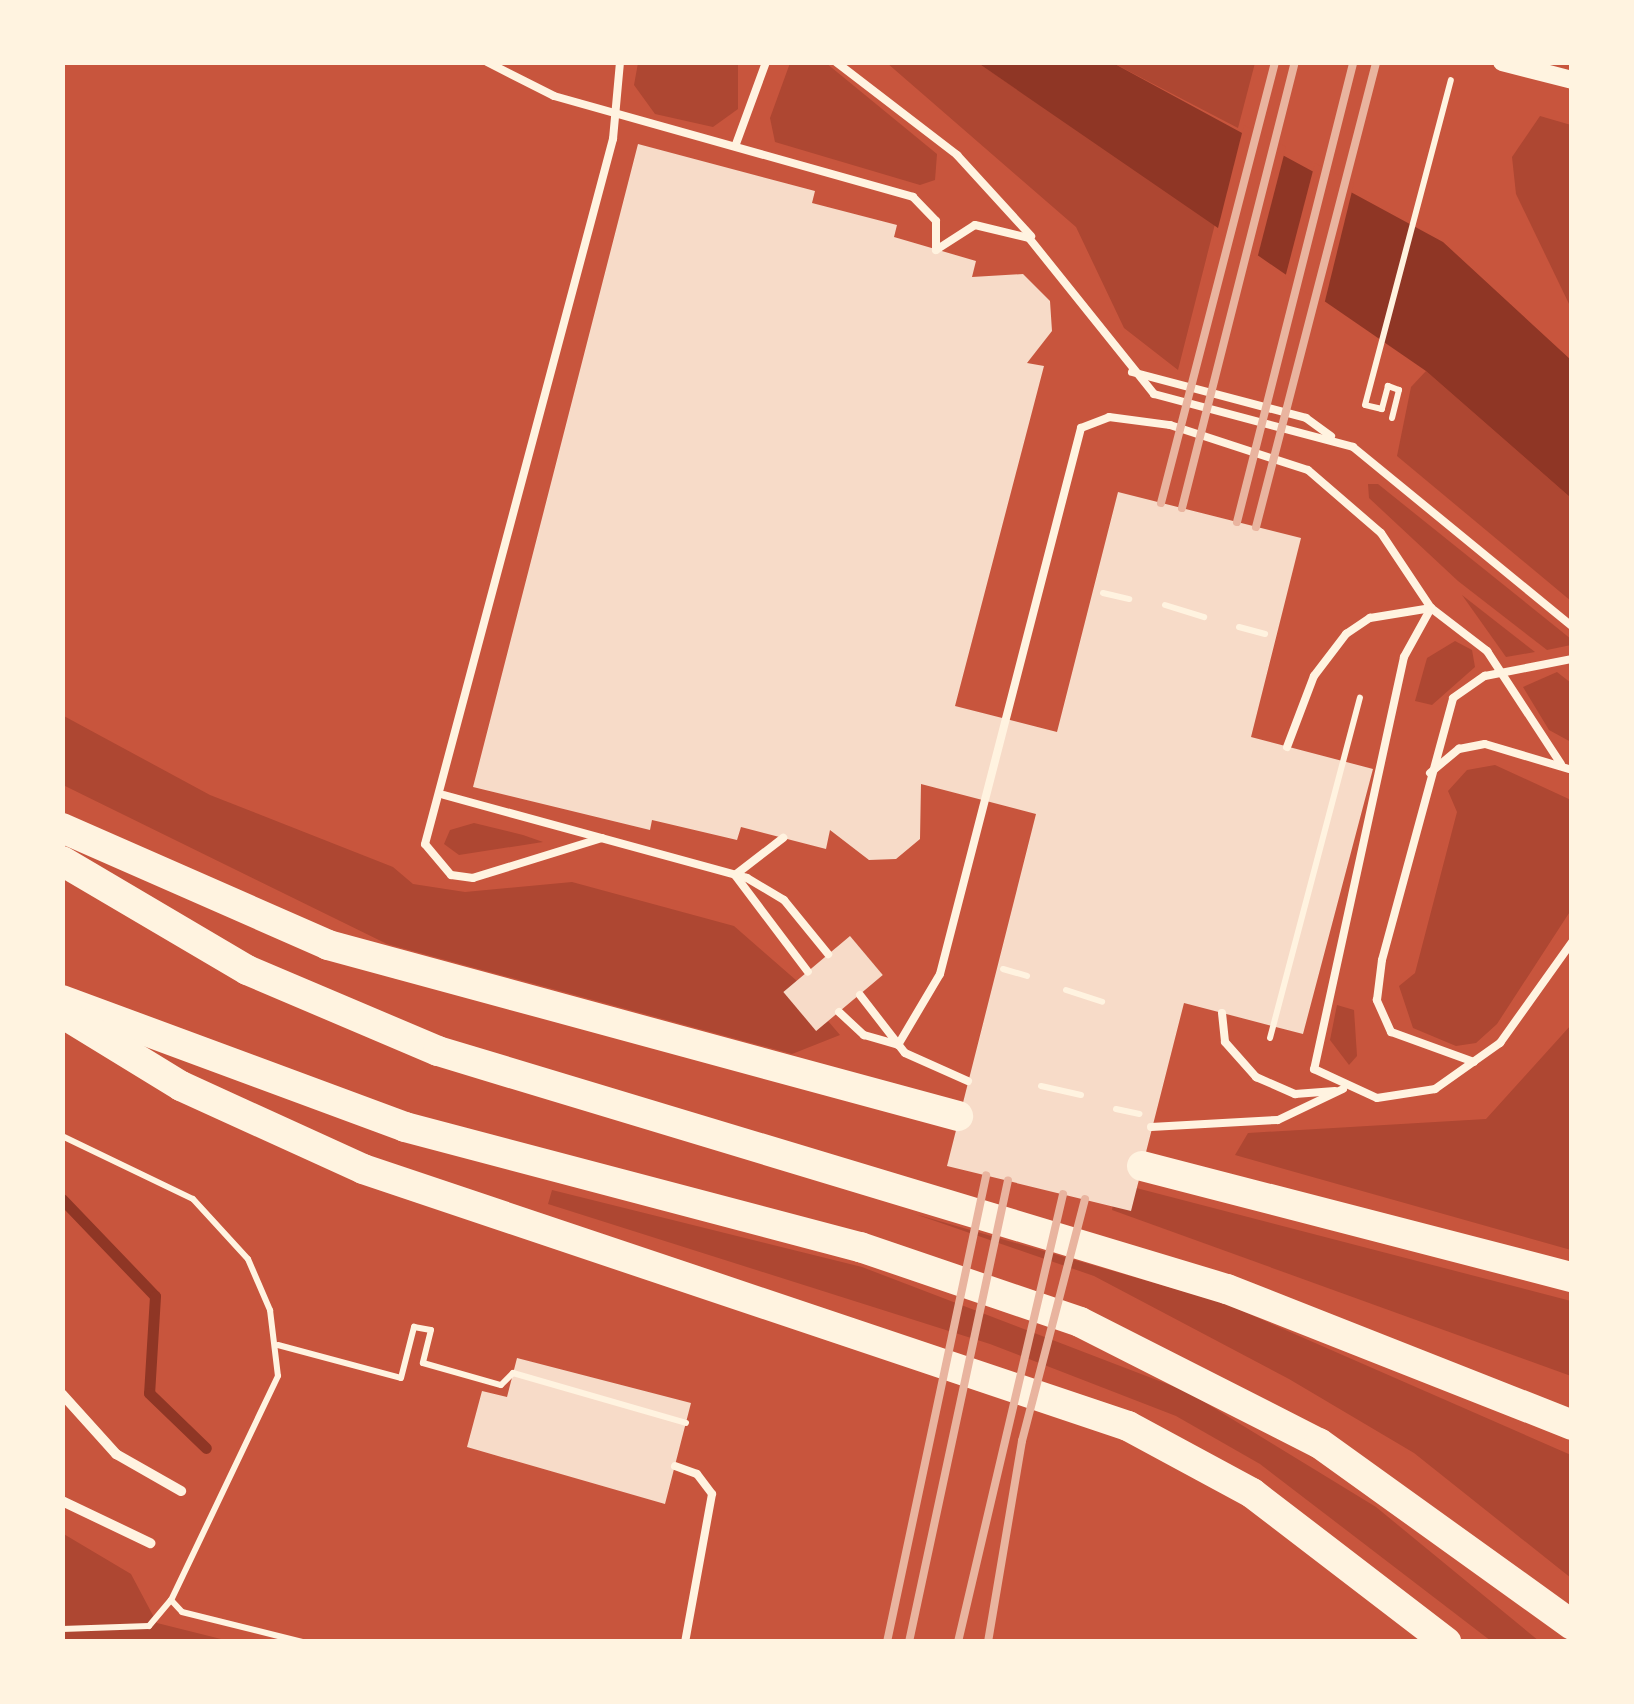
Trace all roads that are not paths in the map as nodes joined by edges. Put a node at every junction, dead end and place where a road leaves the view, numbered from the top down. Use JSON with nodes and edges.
{"nodes":[{"id":1,"x":488,"y":62,"type":"edge"},
{"id":2,"x":501,"y":62,"type":"edge"},
{"id":3,"x":620,"y":62,"type":"edge"},
{"id":4,"x":766,"y":62,"type":"edge"},
{"id":5,"x":836,"y":62,"type":"edge"},
{"id":6,"x":1502,"y":62,"type":"edge"},
{"id":7,"x":505,"y":74,"type":"junction"},
{"id":8,"x":1572,"y":80,"type":"edge"},
{"id":9,"x":619,"y":114,"type":"junction"},
{"id":10,"x":736,"y":144,"type":"junction"},
{"id":11,"x":1037,"y":243,"type":"junction"},
{"id":12,"x":1132,"y":372,"type":"junction"},
{"id":13,"x":1332,"y":437,"type":"junction"},
{"id":14,"x":1430,"y":608,"type":"junction"},
{"id":15,"x":1572,"y":626,"type":"edge"},
{"id":16,"x":1572,"y":658,"type":"edge"},
{"id":17,"x":1498,"y":674,"type":"junction"},
{"id":18,"x":1287,"y":746,"type":"dead end"},
{"id":19,"x":1561,"y":764,"type":"junction"},
{"id":20,"x":1572,"y":770,"type":"edge"},
{"id":21,"x":1427,"y":776,"type":"junction"},
{"id":22,"x":444,"y":795,"type":"junction"},
{"id":23,"x":62,"y":828,"type":"edge"},
{"id":24,"x":602,"y":838,"type":"junction"},
{"id":25,"x":783,"y":838,"type":"dead end"},
{"id":26,"x":62,"y":860,"type":"edge"},
{"id":27,"x":735,"y":875,"type":"junction"},
{"id":28,"x":1572,"y":942,"type":"edge"},
{"id":29,"x":828,"y":954,"type":"dead end"},
{"id":30,"x":808,"y":972,"type":"dead end"},
{"id":31,"x":860,"y":995,"type":"dead end"},
{"id":32,"x":62,"y":1000,"type":"edge"},
{"id":33,"x":839,"y":1012,"type":"dead end"},
{"id":34,"x":62,"y":1013,"type":"edge"},
{"id":35,"x":1222,"y":1013,"type":"dead end"},
{"id":36,"x":898,"y":1045,"type":"junction"},
{"id":37,"x":1476,"y":1062,"type":"junction"},
{"id":38,"x":968,"y":1080,"type":"dead end"},
{"id":39,"x":1343,"y":1089,"type":"junction"},
{"id":40,"x":958,"y":1116,"type":"dead end"},
{"id":41,"x":1152,"y":1126,"type":"dead end"},
{"id":42,"x":1142,"y":1166,"type":"dead end"},
{"id":43,"x":1572,"y":1278,"type":"edge"},
{"id":44,"x":62,"y":1394,"type":"edge"},
{"id":45,"x":1572,"y":1425,"type":"edge"},
{"id":46,"x":675,"y":1466,"type":"dead end"},
{"id":47,"x":181,"y":1491,"type":"dead end"},
{"id":48,"x":62,"y":1500,"type":"edge"},
{"id":49,"x":150,"y":1543,"type":"dead end"},
{"id":50,"x":1572,"y":1625,"type":"edge"},
{"id":51,"x":685,"y":1642,"type":"edge"},
{"id":52,"x":1446,"y":1642,"type":"edge"}],
"edges":[{"from":1,"to":7,"type":"lane"},
{"from":2,"to":7,"type":"lane"},
{"from":3,"to":9,"type":"lane"},
{"from":4,"to":10,"type":"lane"},
{"from":5,"to":11,"type":"lane"},
{"from":6,"to":8,"type":"street"},
{"from":7,"to":9,"type":"lane"},
{"from":9,"to":10,"type":"lane"},
{"from":9,"to":22,"type":"lane"},
{"from":10,"to":11,"type":"lane"},
{"from":11,"to":12,"type":"lane"},
{"from":12,"to":13,"type":"lane"},
{"from":12,"to":13,"type":"lane"},
{"from":13,"to":15,"type":"lane"},
{"from":14,"to":17,"type":"lane"},
{"from":14,"to":18,"type":"lane"},
{"from":14,"to":36,"type":"lane"},
{"from":14,"to":39,"type":"lane"},
{"from":16,"to":17,"type":"lane"},
{"from":17,"to":19,"type":"lane"},
{"from":17,"to":21,"type":"lane"},
{"from":19,"to":20,"type":"lane"},
{"from":19,"to":21,"type":"lane"},
{"from":21,"to":37,"type":"lane"},
{"from":22,"to":24,"type":"lane"},
{"from":22,"to":24,"type":"lane"},
{"from":23,"to":40,"type":"highway"},
{"from":24,"to":27,"type":"lane"},
{"from":25,"to":27,"type":"lane"},
{"from":26,"to":45,"type":"highway"},
{"from":27,"to":29,"type":"lane"},
{"from":27,"to":30,"type":"lane"},
{"from":28,"to":37,"type":"lane"},
{"from":31,"to":36,"type":"lane"},
{"from":32,"to":50,"type":"highway"},
{"from":33,"to":36,"type":"lane"},
{"from":34,"to":52,"type":"highway"},
{"from":35,"to":39,"type":"lane"},
{"from":36,"to":38,"type":"lane"},
{"from":37,"to":39,"type":"lane"},
{"from":39,"to":41,"type":"lane"},
{"from":42,"to":43,"type":"highway"},
{"from":44,"to":47,"type":"street"},
{"from":46,"to":51,"type":"lane"},
{"from":48,"to":49,"type":"street"}]}
